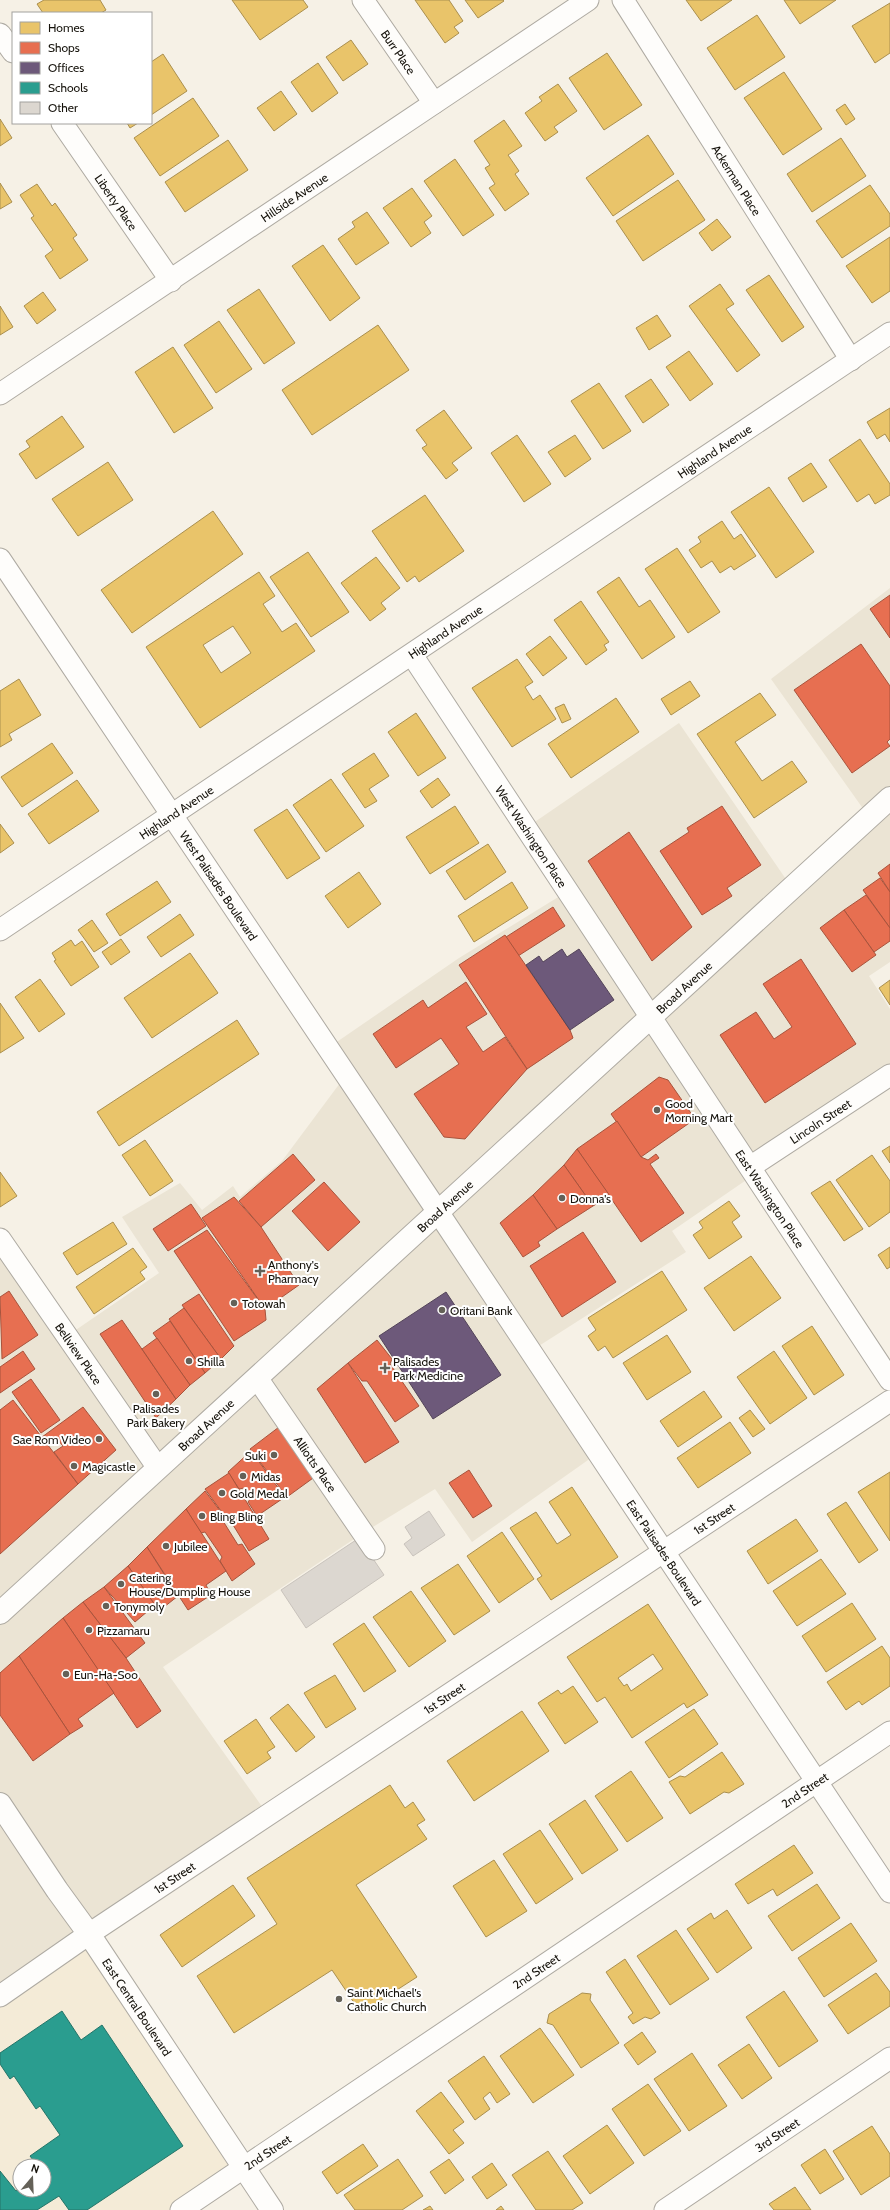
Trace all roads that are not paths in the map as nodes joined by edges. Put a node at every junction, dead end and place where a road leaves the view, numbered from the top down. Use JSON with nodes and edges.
{"nodes":[{"id":1,"x":363,"y":0,"type":"edge"},
{"id":2,"x":588,"y":0,"type":"edge"},
{"id":3,"x":623,"y":0,"type":"edge"},
{"id":4,"x":0,"y":34,"type":"edge"},
{"id":5,"x":12,"y":51,"type":"edge"},
{"id":6,"x":434,"y":103,"type":"junction"},
{"id":7,"x":63,"y":124,"type":"edge"},
{"id":8,"x":170,"y":281,"type":"junction"},
{"id":9,"x":890,"y":333,"type":"edge"},
{"id":10,"x":851,"y":360,"type":"junction"},
{"id":11,"x":0,"y":394,"type":"edge"},
{"id":12,"x":0,"y":559,"type":"edge"},
{"id":13,"x":412,"y":655,"type":"junction"},
{"id":14,"x":890,"y":798,"type":"edge"},
{"id":15,"x":173,"y":816,"type":"junction"},
{"id":16,"x":0,"y":930,"type":"edge"},
{"id":17,"x":651,"y":1018,"type":"junction"},
{"id":18,"x":890,"y":1075,"type":"edge"},
{"id":19,"x":750,"y":1167,"type":"junction"},
{"id":20,"x":438,"y":1212,"type":"junction"},
{"id":21,"x":0,"y":1239,"type":"edge"},
{"id":22,"x":257,"y":1378,"type":"junction"},
{"id":23,"x":890,"y":1380,"type":"edge"},
{"id":24,"x":890,"y":1401,"type":"edge"},
{"id":25,"x":158,"y":1468,"type":"junction"},
{"id":26,"x":374,"y":1549,"type":"dead end"},
{"id":27,"x":664,"y":1551,"type":"junction"},
{"id":28,"x":0,"y":1613,"type":"edge"},
{"id":29,"x":890,"y":1732,"type":"edge"},
{"id":30,"x":816,"y":1781,"type":"junction"},
{"id":31,"x":0,"y":1804,"type":"edge"},
{"id":32,"x":890,"y":1892,"type":"edge"},
{"id":33,"x":89,"y":1934,"type":"junction"},
{"id":34,"x":0,"y":1996,"type":"edge"},
{"id":35,"x":890,"y":2058,"type":"edge"},
{"id":36,"x":245,"y":2168,"type":"junction"},
{"id":37,"x":181,"y":2210,"type":"edge"},
{"id":38,"x":272,"y":2210,"type":"edge"},
{"id":39,"x":665,"y":2210,"type":"edge"}],
"edges":[{"from":1,"to":6,"type":"street","name":"Burr Place"},
{"from":2,"to":6,"type":"street","name":"Hillside Avenue"},
{"from":3,"to":10,"type":"street","name":"Ackerman Place"},
{"from":4,"to":5,"type":"street"},
{"from":6,"to":8,"type":"street","name":"Hillside Avenue"},
{"from":7,"to":8,"type":"street","name":"Liberty Place"},
{"from":8,"to":11,"type":"street","name":"Hillside Avenue"},
{"from":9,"to":10,"type":"street","name":"Highland Avenue"},
{"from":10,"to":13,"type":"street","name":"Highland Avenue"},
{"from":12,"to":15,"type":"street","name":"West Palisades Boulevard"},
{"from":13,"to":15,"type":"street","name":"Highland Avenue"},
{"from":13,"to":17,"type":"street","name":"West Washington Place"},
{"from":14,"to":17,"type":"main road","name":"Broad Avenue"},
{"from":15,"to":16,"type":"street","name":"Highland Avenue"},
{"from":15,"to":20,"type":"street","name":"West Palisades Boulevard"},
{"from":17,"to":19,"type":"street","name":"East Washington Place"},
{"from":17,"to":20,"type":"main road","name":"Broad Avenue"},
{"from":18,"to":19,"type":"street","name":"Lincoln Street"},
{"from":19,"to":23,"type":"street","name":"East Washington Place"},
{"from":20,"to":22,"type":"main road","name":"Broad Avenue"},
{"from":20,"to":27,"type":"street","name":"East Palisades Boulevard"},
{"from":21,"to":25,"type":"street","name":"Bellview Place"},
{"from":22,"to":25,"type":"main road","name":"Broad Avenue"},
{"from":22,"to":26,"type":"street","name":"Alliotts Place"},
{"from":24,"to":27,"type":"street","name":"1st Street"},
{"from":25,"to":28,"type":"main road","name":"Broad Avenue"},
{"from":27,"to":30,"type":"street","name":"East Palisades Boulevard"},
{"from":27,"to":33,"type":"street","name":"1st Street"},
{"from":29,"to":30,"type":"street","name":"2nd Street"},
{"from":30,"to":32,"type":"street","name":"East Palisades Boulevard"},
{"from":30,"to":36,"type":"street","name":"2nd Street"},
{"from":31,"to":33,"type":"main road","name":"East Central Boulevard"},
{"from":33,"to":34,"type":"street","name":"1st Street"},
{"from":33,"to":36,"type":"main road","name":"East Central Boulevard"},
{"from":35,"to":39,"type":"street","name":"3rd Street"},
{"from":36,"to":37,"type":"street","name":"2nd Street"},
{"from":36,"to":38,"type":"main road","name":"East Central Boulevard"}]}
